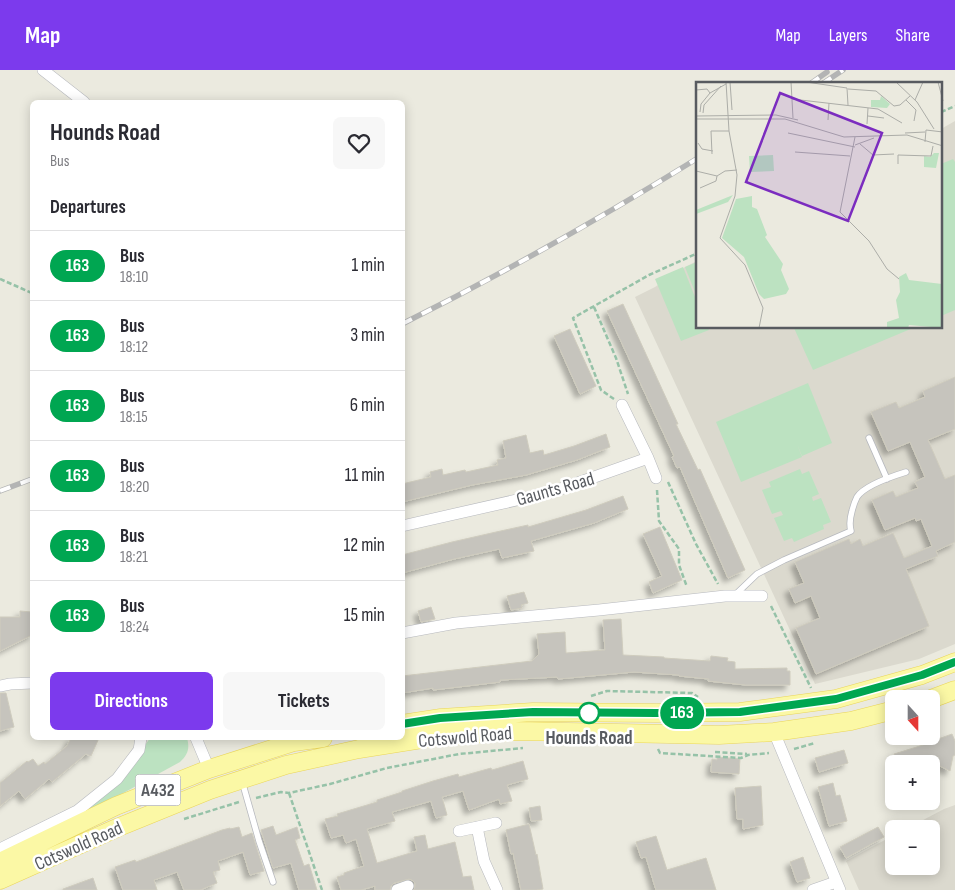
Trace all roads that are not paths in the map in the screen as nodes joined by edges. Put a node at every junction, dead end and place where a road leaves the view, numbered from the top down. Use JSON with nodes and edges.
{"nodes":[{"id":1,"x":43,"y":70,"type":"edge"},
{"id":2,"x":81,"y":100,"type":"edge"},
{"id":3,"x":622,"y":405,"type":"road end"},
{"id":4,"x":869,"y":438,"type":"dead end"},
{"id":5,"x":648,"y":458,"type":"junction"},
{"id":6,"x":906,"y":472,"type":"dead end"},
{"id":7,"x":656,"y":478,"type":"road end"},
{"id":8,"x":887,"y":479,"type":"junction"},
{"id":9,"x":405,"y":525,"type":"edge"},
{"id":10,"x":730,"y":596,"type":"junction"},
{"id":11,"x":762,"y":596,"type":"road end"},
{"id":12,"x":405,"y":632,"type":"edge"},
{"id":13,"x":955,"y":662,"type":"edge"},
{"id":14,"x":30,"y":683,"type":"edge"},
{"id":15,"x":0,"y":686,"type":"edge"},
{"id":16,"x":955,"y":690,"type":"edge"},
{"id":17,"x":940,"y":696,"type":"edge"},
{"id":18,"x":740,"y":712,"type":"junction"},
{"id":19,"x":885,"y":712,"type":"edge"},
{"id":20,"x":405,"y":724,"type":"edge"},
{"id":21,"x":774,"y":732,"type":"junction"},
{"id":22,"x":141,"y":740,"type":"edge"},
{"id":23,"x":197,"y":740,"type":"edge"},
{"id":24,"x":308,"y":740,"type":"edge"},
{"id":25,"x":209,"y":769,"type":"junction"},
{"id":26,"x":242,"y":779,"type":"junction"},
{"id":27,"x":496,"y":823,"type":"dead end"},
{"id":28,"x":477,"y":827,"type":"junction"},
{"id":29,"x":459,"y":831,"type":"dead end"},
{"id":30,"x":0,"y":850,"type":"edge"},
{"id":31,"x":0,"y":862,"type":"edge"},
{"id":32,"x":0,"y":880,"type":"edge"},
{"id":33,"x":273,"y":882,"type":"dead end"},
{"id":34,"x":838,"y":886,"type":"edge"},
{"id":35,"x":497,"y":890,"type":"edge"},
{"id":36,"x":814,"y":890,"type":"edge"}],
"edges":[{"from":1,"to":2,"type":"street"},
{"from":3,"to":5,"type":"street"},
{"from":4,"to":8,"type":"lane"},
{"from":5,"to":7,"type":"street"},
{"from":5,"to":9,"type":"street","name":"Gaunts Road"},
{"from":6,"to":8,"type":"lane"},
{"from":8,"to":10,"type":"lane"},
{"from":10,"to":11,"type":"street"},
{"from":10,"to":12,"type":"street"},
{"from":13,"to":18,"type":"main road","name":"Cotswold Road"},
{"from":14,"to":15,"type":"street"},
{"from":16,"to":17,"type":"main road"},
{"from":18,"to":20,"type":"main road","name":"Cotswold Road"},
{"from":18,"to":21,"type":"main road"},
{"from":19,"to":21,"type":"main road","name":"Cotswold Road","number":"A432"},
{"from":21,"to":26,"type":"main road","name":"Cotswold Road","number":"A432"},
{"from":21,"to":34,"type":"street"},
{"from":22,"to":30,"type":"street","name":"Cotswold Road"},
{"from":23,"to":25,"type":"street"},
{"from":24,"to":25,"type":"main road","name":"Cotswold Road","number":"A432"},
{"from":25,"to":31,"type":"main road","name":"Cotswold Road","number":"A432"},
{"from":26,"to":32,"type":"main road","name":"Cotswold Road","number":"A432"},
{"from":26,"to":33,"type":"lane"},
{"from":27,"to":28,"type":"street"},
{"from":28,"to":29,"type":"street"},
{"from":28,"to":35,"type":"street"},
{"from":34,"to":36,"type":"street"}]}
